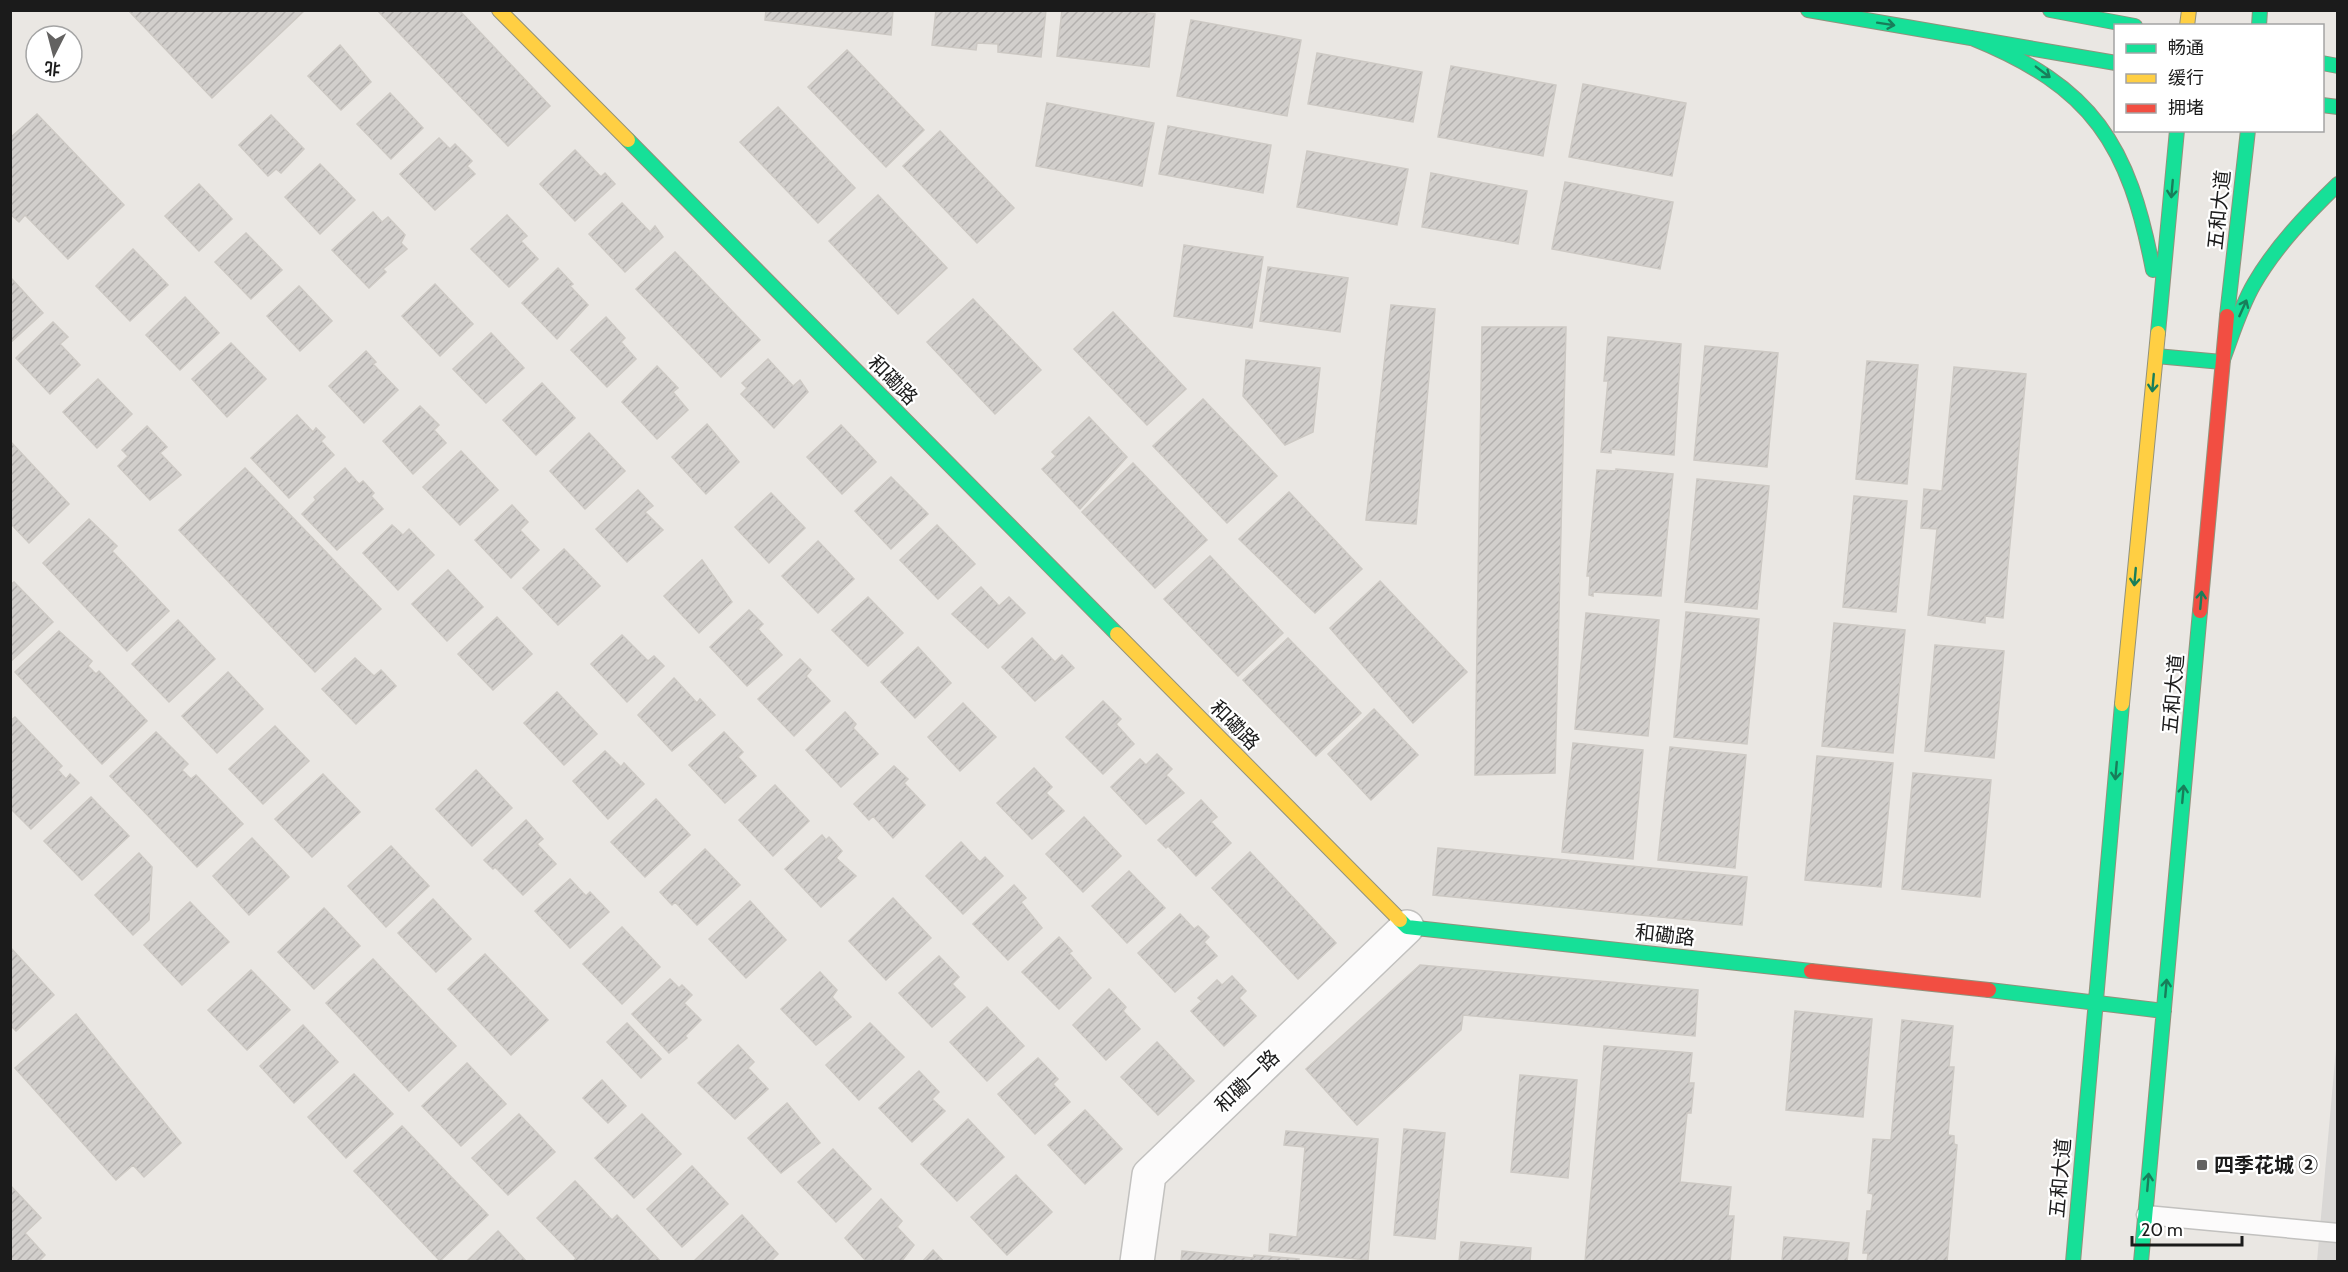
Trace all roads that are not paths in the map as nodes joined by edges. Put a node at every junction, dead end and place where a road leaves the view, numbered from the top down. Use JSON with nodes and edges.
{"nodes":[{"id":1,"x":499,"y":10,"type":"edge"},
{"id":2,"x":1808,"y":10,"type":"edge"},
{"id":3,"x":2050,"y":10,"type":"edge"},
{"id":4,"x":2124,"y":24,"type":"edge"},
{"id":5,"x":1972,"y":38,"type":"junction"},
{"id":6,"x":2114,"y":63,"type":"edge"},
{"id":7,"x":2177,"y":132,"type":"edge"},
{"id":8,"x":2248,"y":132,"type":"edge"},
{"id":9,"x":2337,"y":184,"type":"edge"},
{"id":10,"x":2160,"y":317,"type":"junction"},
{"id":11,"x":2156,"y":356,"type":"junction"},
{"id":12,"x":2222,"y":362,"type":"junction"},
{"id":13,"x":1407,"y":927,"type":"junction"},
{"id":14,"x":2094,"y":1001,"type":"junction"},
{"id":15,"x":2164,"y":1011,"type":"junction"},
{"id":16,"x":2146,"y":1215,"type":"junction"},
{"id":17,"x":2337,"y":1233,"type":"edge"},
{"id":18,"x":1137,"y":1262,"type":"edge"},
{"id":19,"x":2073,"y":1262,"type":"edge"},
{"id":20,"x":2141,"y":1262,"type":"edge"}],
"edges":[{"from":1,"to":13,"type":"main road","name":"和磡路"},
{"from":2,"to":5,"type":"main road","one_way":true},
{"from":3,"to":4,"type":"main road"},
{"from":5,"to":6,"type":"main road"},
{"from":5,"to":10,"type":"main road","one_way":true},
{"from":7,"to":10,"type":"main road","name":"五和大道","one_way":true},
{"from":8,"to":12,"type":"main road","name":"五和大道"},
{"from":12,"to":9,"type":"main road","one_way":true},
{"from":10,"to":11,"type":"main road","name":"五和大道"},
{"from":11,"to":12,"type":"main road"},
{"from":11,"to":14,"type":"main road","name":"五和大道","one_way":true},
{"from":15,"to":12,"type":"main road","name":"五和大道","one_way":true},
{"from":13,"to":14,"type":"main road","name":"和磡路"},
{"from":13,"to":18,"type":"street","name":"和磡一路"},
{"from":14,"to":15,"type":"main road","name":"和磡路"},
{"from":14,"to":19,"type":"main road","name":"五和大道"},
{"from":16,"to":15,"type":"main road","name":"五和大道","one_way":true},
{"from":16,"to":17,"type":"lane"},
{"from":16,"to":20,"type":"main road","name":"五和大道"}]}
